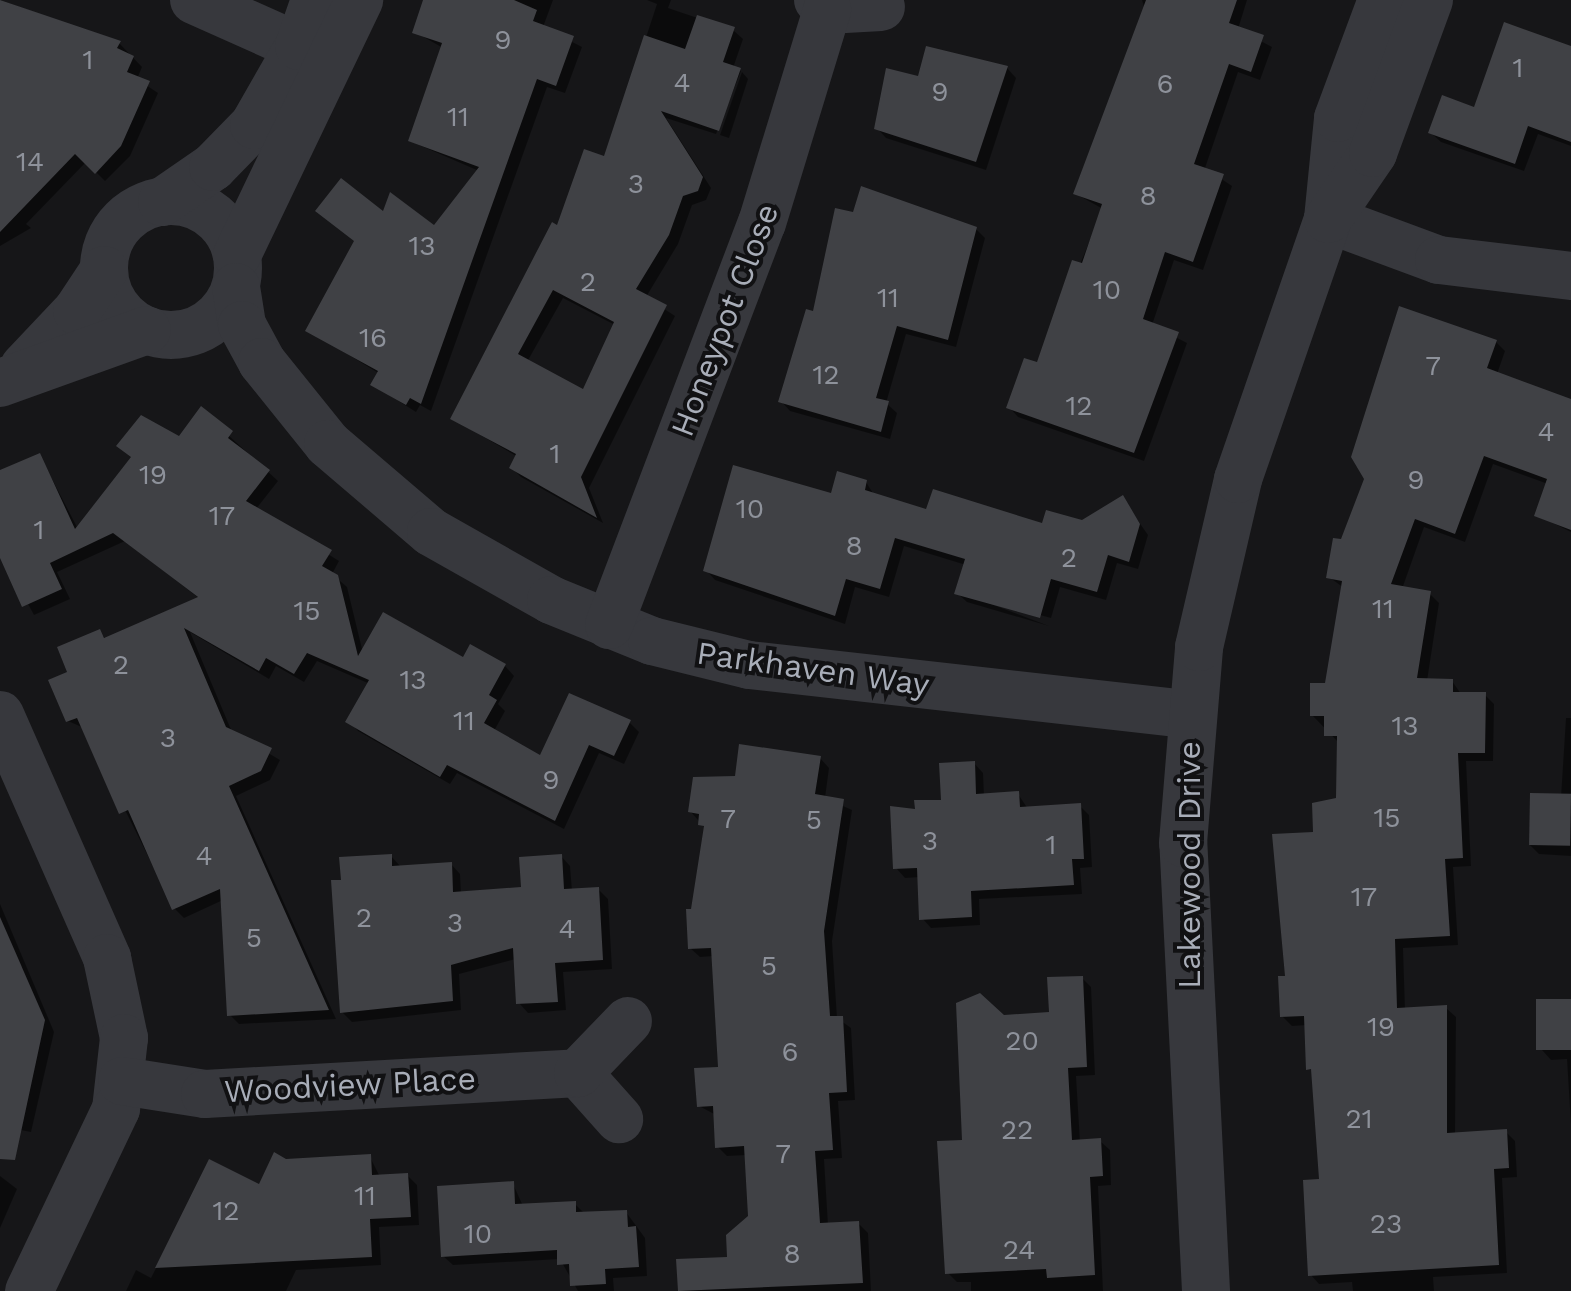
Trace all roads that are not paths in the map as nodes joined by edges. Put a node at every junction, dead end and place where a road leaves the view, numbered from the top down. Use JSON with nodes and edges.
{"nodes":[{"id":1,"x":194,"y":0,"type":"edge"},
{"id":2,"x":315,"y":0,"type":"edge"},
{"id":3,"x":360,"y":0,"type":"edge"},
{"id":4,"x":1382,"y":0,"type":"edge"},
{"id":5,"x":1429,"y":0,"type":"edge"},
{"id":6,"x":822,"y":5,"type":"edge"},
{"id":7,"x":881,"y":7,"type":"dead end"},
{"id":8,"x":315,"y":54,"type":"junction"},
{"id":9,"x":162,"y":202,"type":"junction"},
{"id":10,"x":1328,"y":219,"type":"junction"},
{"id":11,"x":104,"y":270,"type":"junction"},
{"id":12,"x":236,"y":271,"type":"junction"},
{"id":13,"x":1571,"y":276,"type":"edge"},
{"id":14,"x":170,"y":331,"type":"junction"},
{"id":15,"x":7,"y":380,"type":"edge"},
{"id":16,"x":281,"y":389,"type":"junction"},
{"id":17,"x":609,"y":625,"type":"junction"},
{"id":18,"x":1189,"y":714,"type":"junction"},
{"id":19,"x":0,"y":715,"type":"edge"},
{"id":20,"x":628,"y":1021,"type":"dead end"},
{"id":21,"x":578,"y":1073,"type":"junction"},
{"id":22,"x":122,"y":1082,"type":"junction"},
{"id":23,"x":619,"y":1118,"type":"dead end"},
{"id":24,"x":29,"y":1291,"type":"edge"},
{"id":25,"x":1206,"y":1291,"type":"edge"}],
"edges":[{"from":1,"to":8,"type":"street"},
{"from":2,"to":8,"type":"street"},
{"from":3,"to":8,"type":"street"},
{"from":4,"to":10,"type":"street","name":"Lakewood Drive"},
{"from":5,"to":10,"type":"street","name":"Lakewood Drive"},
{"from":6,"to":7,"type":"street","name":"Honeypot Close"},
{"from":6,"to":17,"type":"street","name":"Honeypot Close"},
{"from":8,"to":9,"type":"street"},
{"from":8,"to":12,"type":"street"},
{"from":9,"to":11,"type":"street"},
{"from":9,"to":12,"type":"street"},
{"from":10,"to":13,"type":"street"},
{"from":10,"to":18,"type":"street","name":"Lakewood Drive"},
{"from":11,"to":14,"type":"street"},
{"from":11,"to":15,"type":"street"},
{"from":12,"to":14,"type":"street"},
{"from":12,"to":16,"type":"street","name":"Parkhaven Way"},
{"from":14,"to":15,"type":"street"},
{"from":14,"to":16,"type":"street","name":"Parkhaven Way"},
{"from":16,"to":17,"type":"street","name":"Parkhaven Way"},
{"from":17,"to":18,"type":"street","name":"Parkhaven Way"},
{"from":18,"to":25,"type":"street","name":"Lakewood Drive"},
{"from":19,"to":22,"type":"street"},
{"from":20,"to":21,"type":"street"},
{"from":21,"to":22,"type":"street","name":"Woodview Place"},
{"from":21,"to":23,"type":"street"},
{"from":22,"to":24,"type":"street"}]}
